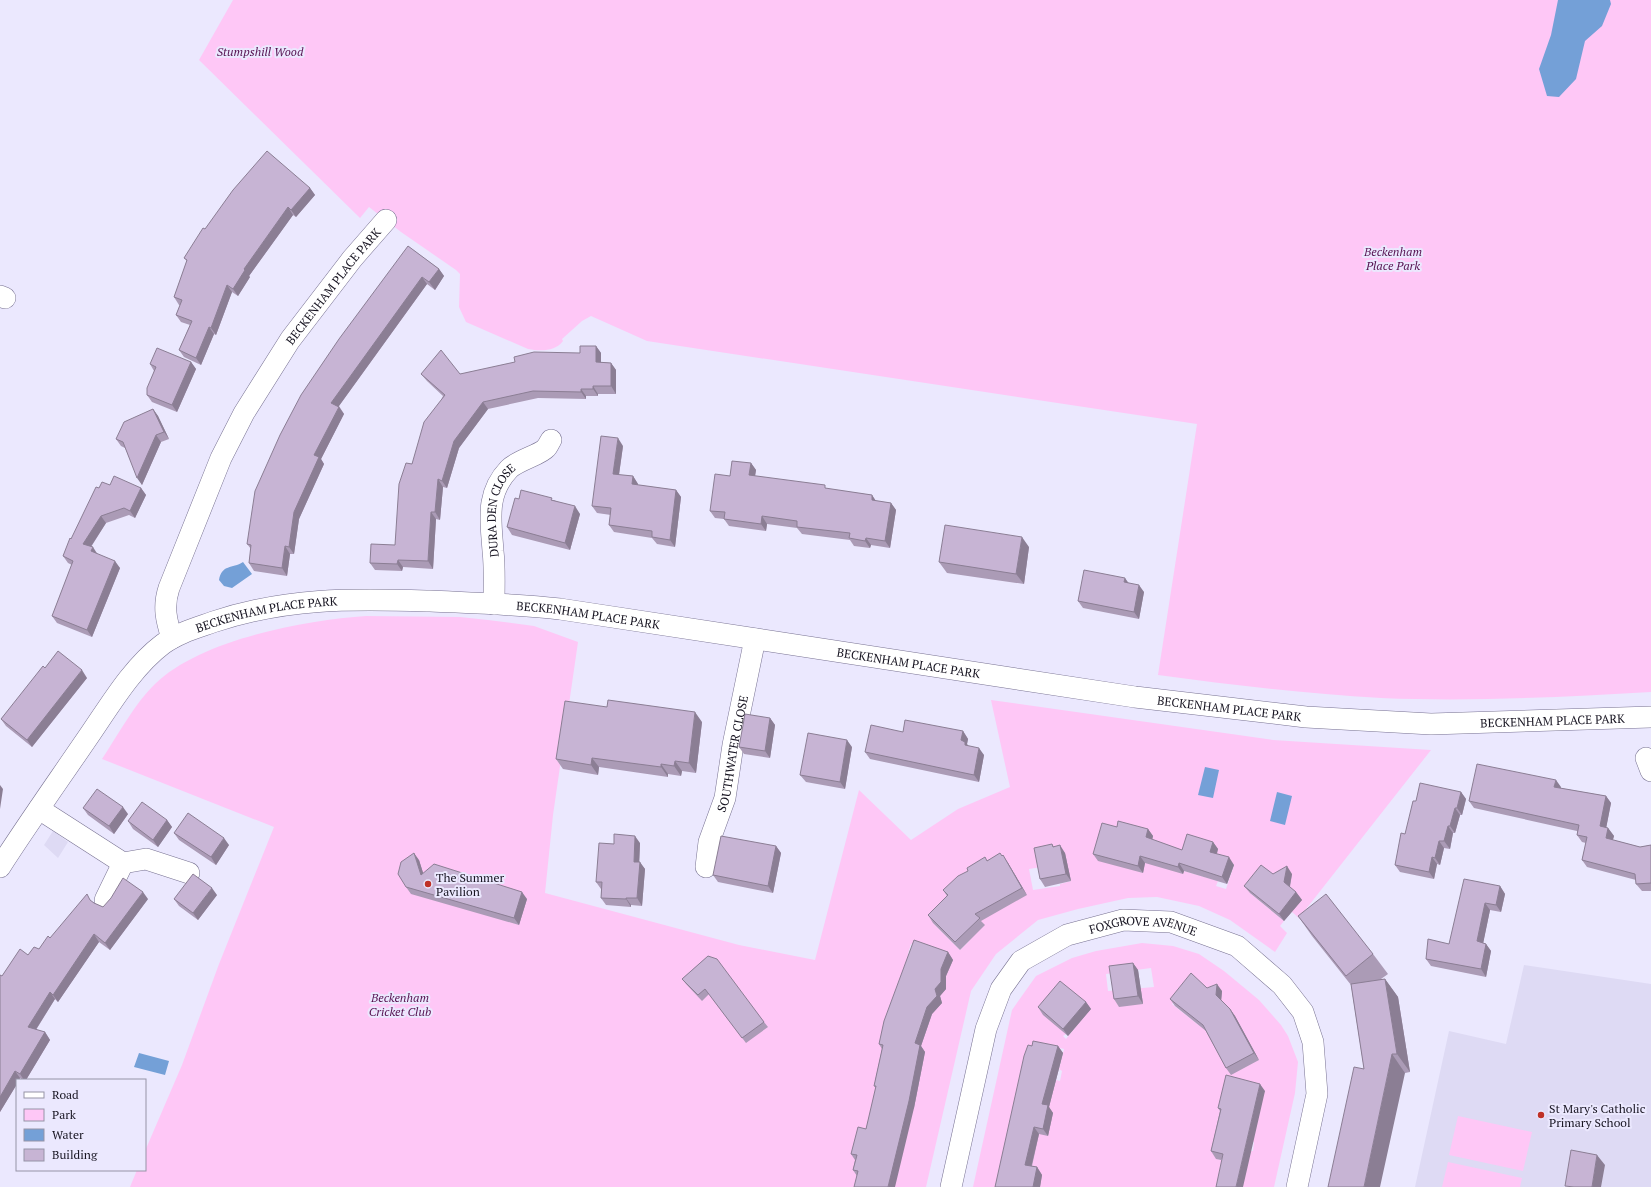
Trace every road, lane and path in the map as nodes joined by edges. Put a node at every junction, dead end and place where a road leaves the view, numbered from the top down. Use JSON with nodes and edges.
{"nodes":[{"id":1,"x":386,"y":220,"type":"dead end"},
{"id":2,"x":551,"y":440,"type":"dead end"},
{"id":3,"x":494,"y":604,"type":"junction"},
{"id":4,"x":172,"y":638,"type":"junction"},
{"id":5,"x":755,"y":639,"type":"junction"},
{"id":6,"x":1651,"y":717,"type":"edge"},
{"id":7,"x":39,"y":808,"type":"junction"},
{"id":8,"x":123,"y":863,"type":"junction"},
{"id":9,"x":0,"y":867,"type":"edge"},
{"id":10,"x":706,"y":867,"type":"dead end"},
{"id":11,"x":189,"y":873,"type":"dead end"},
{"id":12,"x":105,"y":900,"type":"dead end"},
{"id":13,"x":951,"y":1187,"type":"edge"},
{"id":14,"x":1298,"y":1187,"type":"edge"}],
"edges":[{"from":1,"to":4,"type":"street","name":"BECKENHAM PLACE PARK"},
{"from":2,"to":3,"type":"street","name":"DURA DEN CLOSE"},
{"from":3,"to":4,"type":"street","name":"BECKENHAM PLACE PARK"},
{"from":3,"to":5,"type":"street","name":"BECKENHAM PLACE PARK"},
{"from":4,"to":7,"type":"street","name":"BECKENHAM PLACE PARK"},
{"from":5,"to":6,"type":"street","name":"BECKENHAM PLACE PARK"},
{"from":5,"to":10,"type":"street","name":"SOUTHWATER CLOSE"},
{"from":7,"to":8,"type":"street"},
{"from":7,"to":9,"type":"street","name":"BECKENHAM PLACE PARK"},
{"from":8,"to":11,"type":"street"},
{"from":8,"to":12,"type":"street"},
{"from":13,"to":14,"type":"street","name":"FOXGROVE AVENUE"}]}
